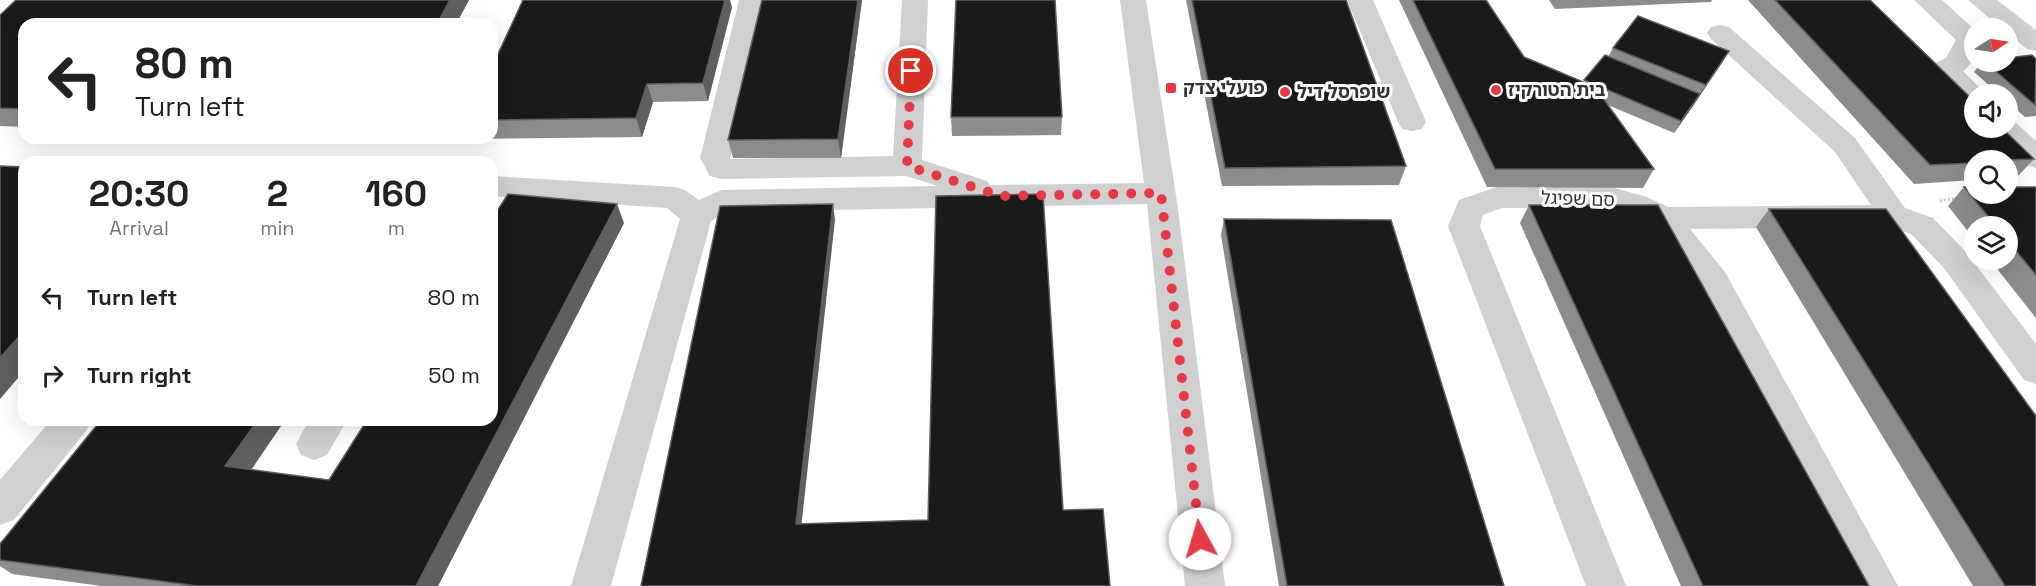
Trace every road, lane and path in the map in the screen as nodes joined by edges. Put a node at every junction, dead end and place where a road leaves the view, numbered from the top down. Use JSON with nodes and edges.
{"nodes":[{"id":1,"x":752,"y":0,"type":"edge"},
{"id":2,"x":915,"y":0,"type":"edge"},
{"id":3,"x":1133,"y":0,"type":"edge"},
{"id":4,"x":1360,"y":0,"type":"edge"},
{"id":5,"x":1927,"y":0,"type":"edge"},
{"id":6,"x":1981,"y":0,"type":"edge"},
{"id":7,"x":1720,"y":33,"type":"dead end"},
{"id":8,"x":2036,"y":43,"type":"edge"},
{"id":9,"x":1964,"y":88,"type":"edge"},
{"id":10,"x":1412,"y":122,"type":"dead end"},
{"id":11,"x":2015,"y":138,"type":"edge"},
{"id":12,"x":2036,"y":158,"type":"edge"},
{"id":13,"x":907,"y":166,"type":"junction"},
{"id":14,"x":498,"y":186,"type":"edge"},
{"id":15,"x":1161,"y":193,"type":"junction"},
{"id":16,"x":1001,"y":196,"type":"junction"},
{"id":17,"x":697,"y":215,"type":"junction"},
{"id":18,"x":1894,"y":216,"type":"junction"},
{"id":19,"x":1664,"y":218,"type":"junction"},
{"id":20,"x":2036,"y":370,"type":"edge"},
{"id":21,"x":68,"y":426,"type":"edge"},
{"id":22,"x":0,"y":508,"type":"edge"},
{"id":23,"x":591,"y":586,"type":"edge"},
{"id":24,"x":1205,"y":586,"type":"edge"},
{"id":25,"x":1606,"y":586,"type":"edge"},
{"id":26,"x":1878,"y":586,"type":"edge"}],
"edges":[{"from":1,"to":13,"type":"street"},
{"from":2,"to":13,"type":"street"},
{"from":3,"to":15,"type":"street"},
{"from":4,"to":10,"type":"street"},
{"from":5,"to":9,"type":"street"},
{"from":6,"to":8,"type":"street"},
{"from":7,"to":18,"type":"street"},
{"from":11,"to":12,"type":"street"},
{"from":13,"to":16,"type":"street"},
{"from":14,"to":17,"type":"street"},
{"from":15,"to":16,"type":"street"},
{"from":15,"to":24,"type":"street"},
{"from":16,"to":17,"type":"street"},
{"from":17,"to":23,"type":"street"},
{"from":18,"to":19,"type":"street"},
{"from":18,"to":20,"type":"street"},
{"from":19,"to":25,"type":"street","name":"סם שפיגל"},
{"from":19,"to":26,"type":"street","name":"סם שפיגל"},
{"from":21,"to":22,"type":"street"}]}
